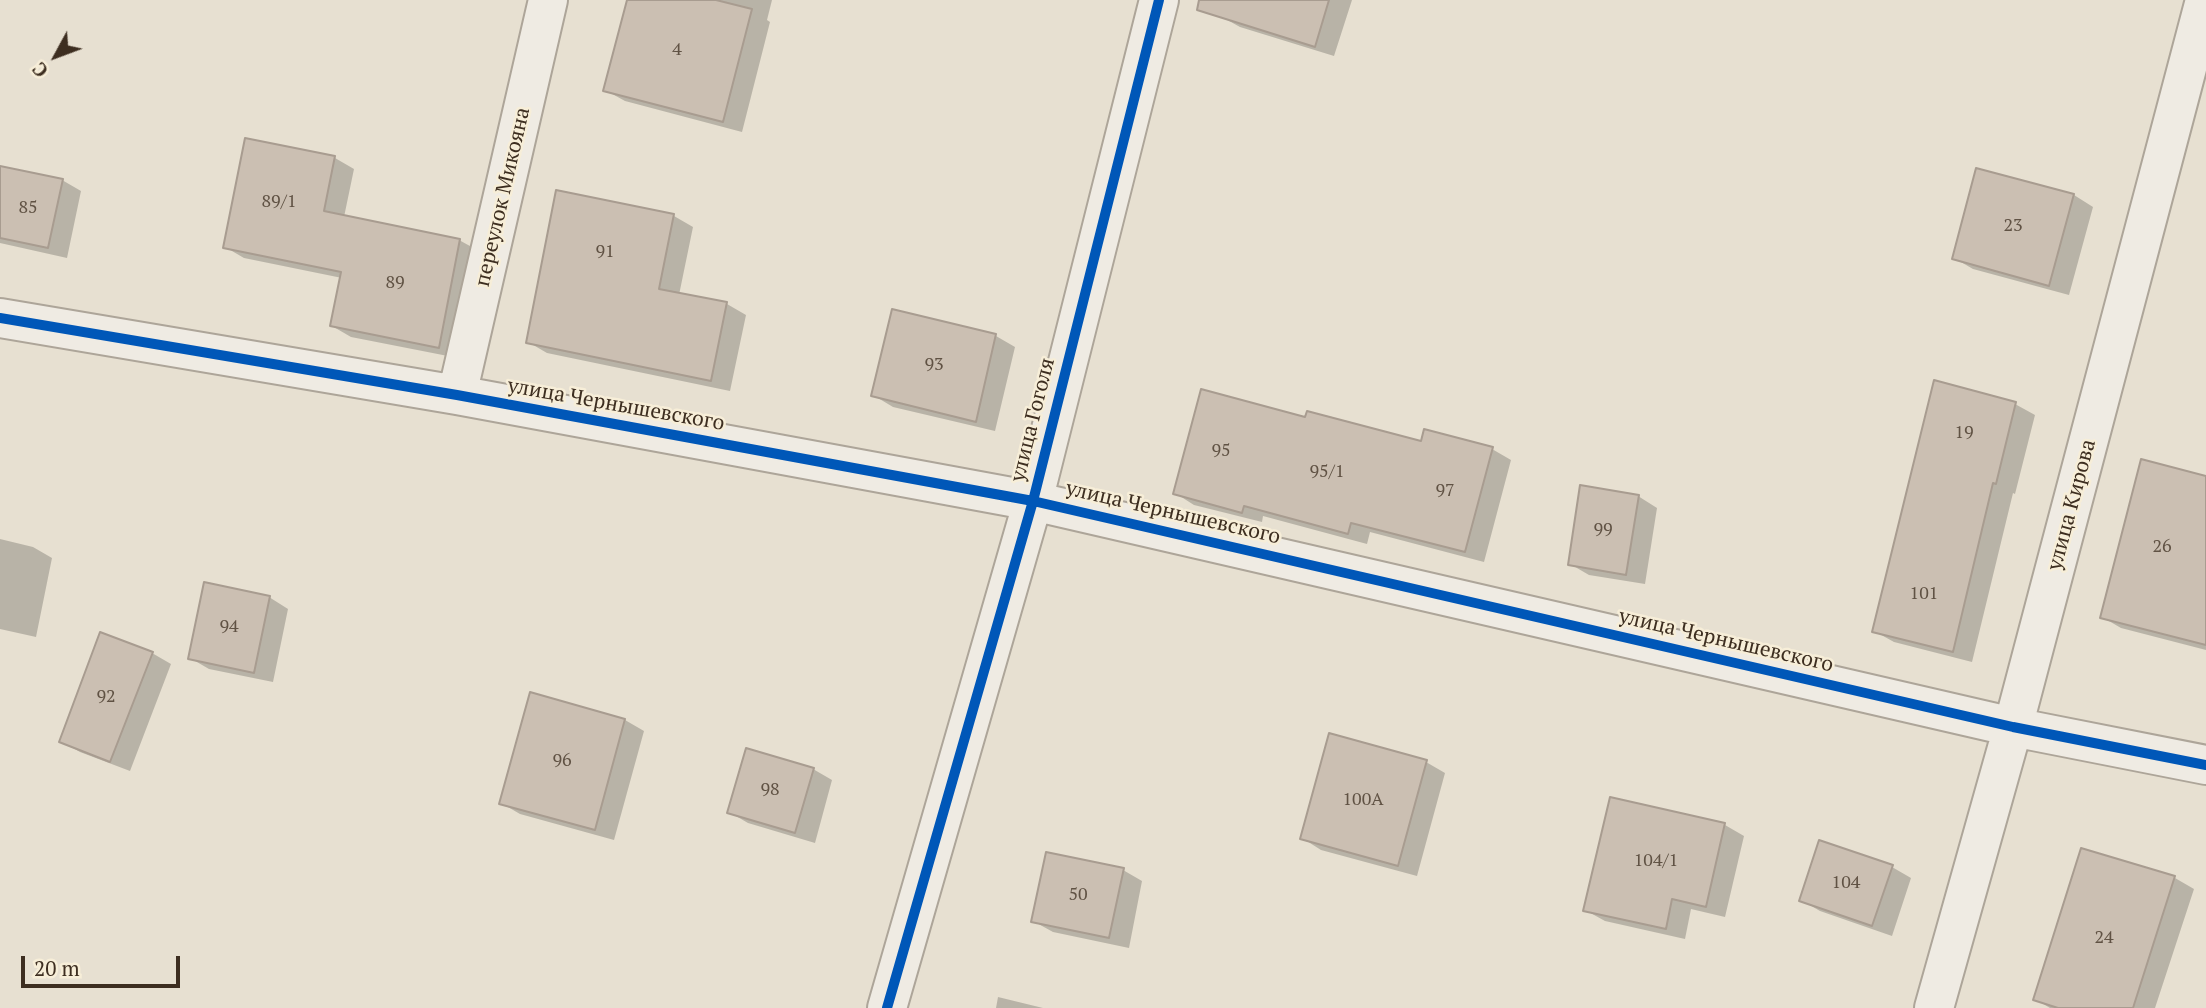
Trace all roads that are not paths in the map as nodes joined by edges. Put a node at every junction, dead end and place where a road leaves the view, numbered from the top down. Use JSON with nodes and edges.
{"nodes":[{"id":1,"x":548,"y":0,"type":"edge"},
{"id":2,"x":1159,"y":0,"type":"edge"},
{"id":3,"x":2205,"y":0,"type":"edge"},
{"id":4,"x":0,"y":318,"type":"edge"},
{"id":5,"x":457,"y":395,"type":"junction"},
{"id":6,"x":1033,"y":500,"type":"junction"},
{"id":7,"x":2013,"y":727,"type":"junction"},
{"id":8,"x":2206,"y":765,"type":"edge"},
{"id":9,"x":887,"y":1008,"type":"edge"},
{"id":10,"x":1934,"y":1008,"type":"edge"}],
"edges":[{"from":1,"to":5,"type":"street","name":"переулок Микояна"},
{"from":2,"to":6,"type":"street","name":"улица Гоголя"},
{"from":3,"to":7,"type":"street","name":"улица Кирова"},
{"from":4,"to":5,"type":"street","name":"улица Чернышевского"},
{"from":5,"to":6,"type":"street","name":"улица Чернышевского"},
{"from":6,"to":7,"type":"street","name":"улица Чернышевского"},
{"from":6,"to":9,"type":"street","name":"улица Гоголя"},
{"from":7,"to":8,"type":"street","name":"улица Чернышевского"},
{"from":7,"to":10,"type":"street","name":"улица Кирова"}]}
